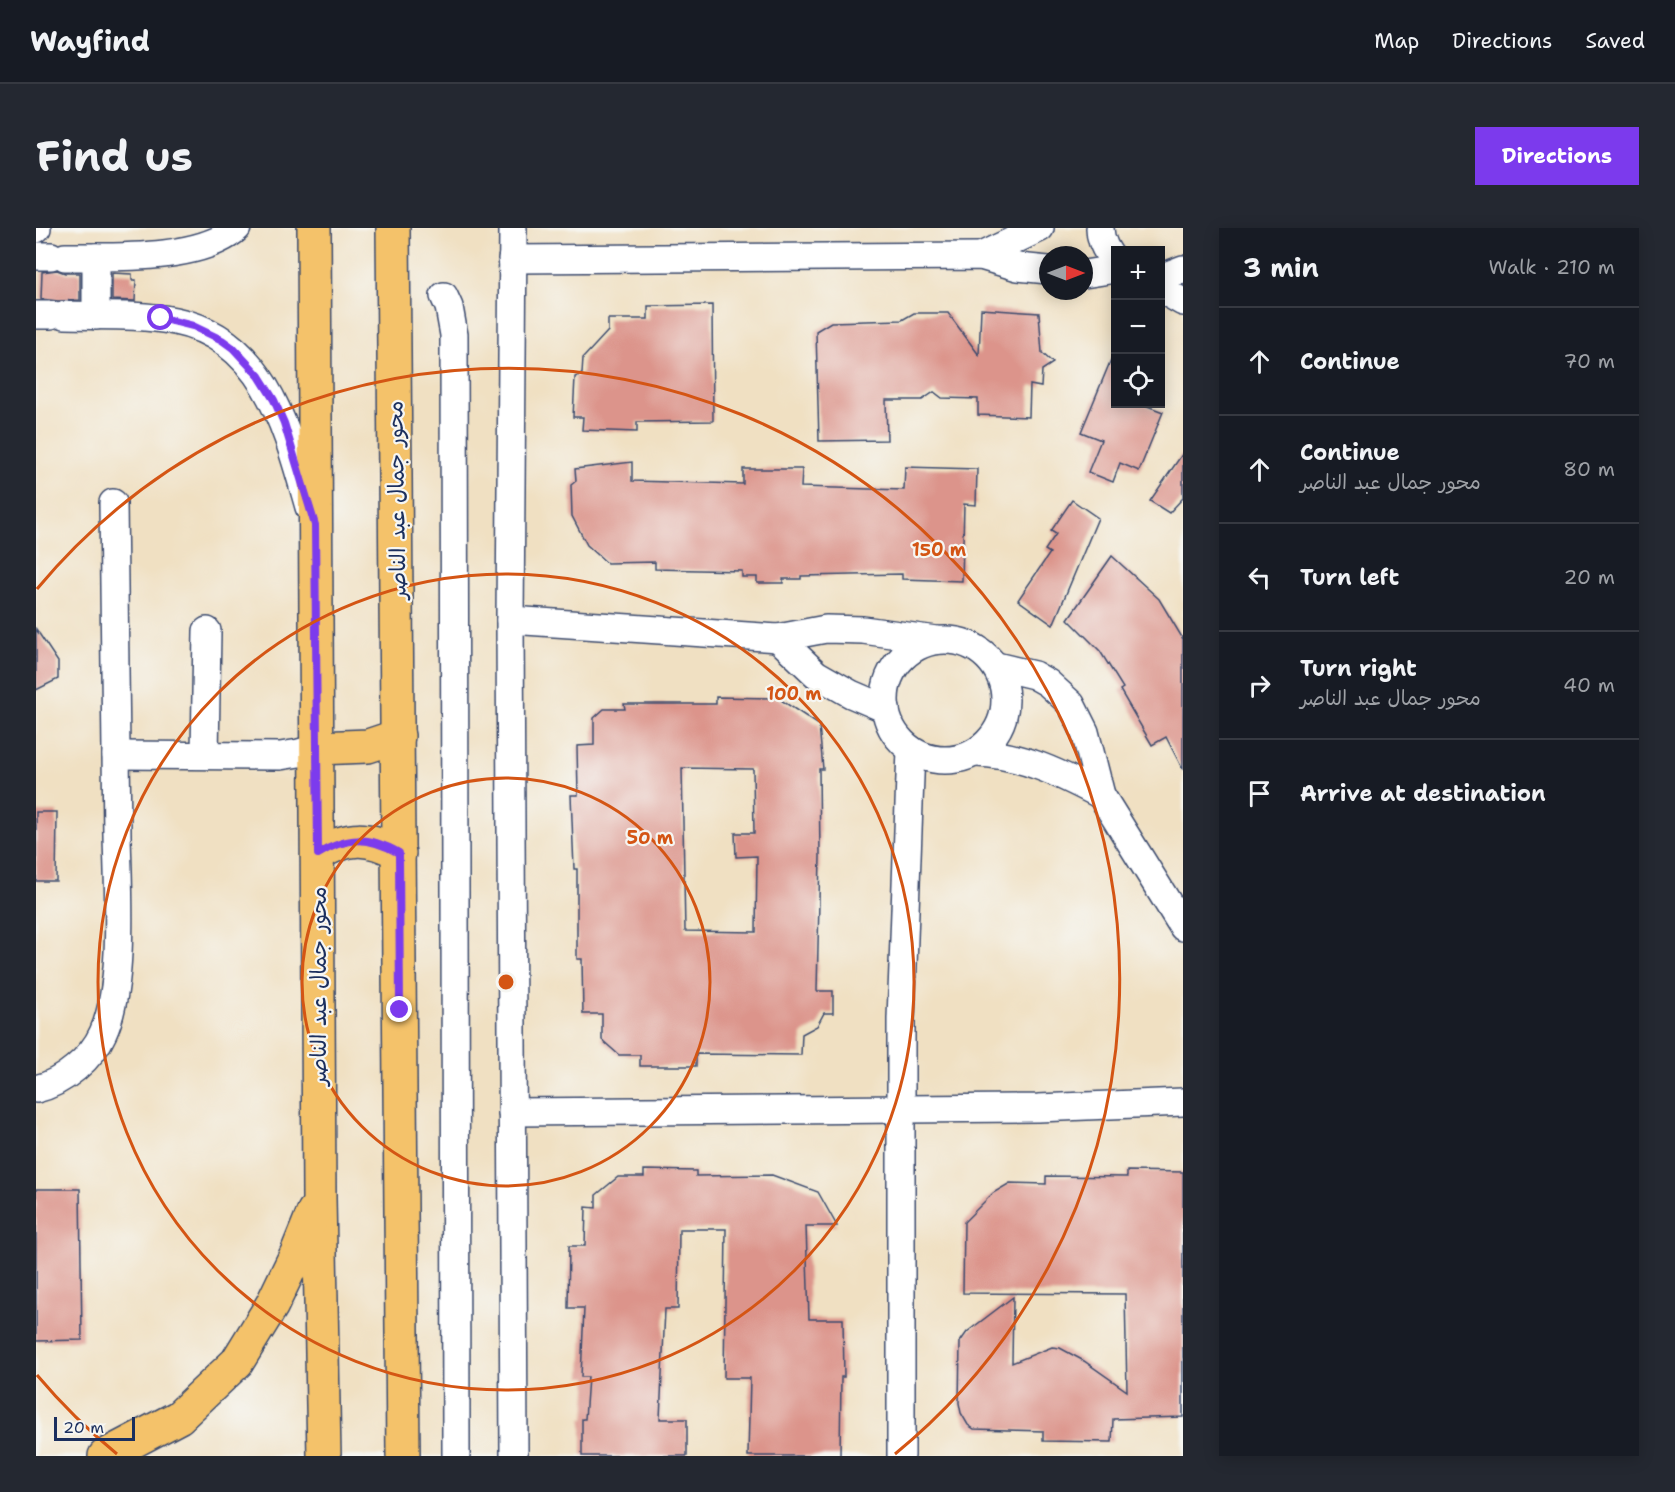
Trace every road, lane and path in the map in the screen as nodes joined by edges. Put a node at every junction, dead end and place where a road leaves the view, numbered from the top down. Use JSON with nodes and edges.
{"nodes":[{"id":1,"x":237,"y":228,"type":"edge"},
{"id":2,"x":314,"y":228,"type":"edge"},
{"id":3,"x":393,"y":228,"type":"edge"},
{"id":4,"x":513,"y":228,"type":"edge"},
{"id":5,"x":1040,"y":228,"type":"edge"},
{"id":6,"x":1100,"y":228,"type":"edge"},
{"id":7,"x":51,"y":256,"type":"edge"},
{"id":8,"x":981,"y":256,"type":"junction"},
{"id":9,"x":96,"y":257,"type":"junction"},
{"id":10,"x":1111,"y":258,"type":"edge"},
{"id":11,"x":512,"y":260,"type":"junction"},
{"id":12,"x":1039,"y":269,"type":"edge"},
{"id":13,"x":1183,"y":269,"type":"edge"},
{"id":14,"x":1111,"y":270,"type":"edge"},
{"id":15,"x":1093,"y":273,"type":"edge"},
{"id":16,"x":1165,"y":276,"type":"edge"},
{"id":17,"x":1165,"y":291,"type":"edge"},
{"id":18,"x":444,"y":296,"type":"dead end"},
{"id":19,"x":1183,"y":302,"type":"edge"},
{"id":20,"x":51,"y":315,"type":"edge"},
{"id":21,"x":96,"y":316,"type":"junction"},
{"id":22,"x":113,"y":504,"type":"dead end"},
{"id":23,"x":315,"y":525,"type":"junction"},
{"id":24,"x":510,"y":620,"type":"junction"},
{"id":25,"x":207,"y":631,"type":"dead end"},
{"id":26,"x":778,"y":638,"type":"junction"},
{"id":27,"x":936,"y":640,"type":"junction"},
{"id":28,"x":996,"y":666,"type":"junction"},
{"id":29,"x":886,"y":709,"type":"junction"},
{"id":30,"x":398,"y":736,"type":"junction"},
{"id":31,"x":317,"y":748,"type":"junction"},
{"id":32,"x":911,"y":750,"type":"junction"},
{"id":33,"x":976,"y":753,"type":"junction"},
{"id":34,"x":116,"y":755,"type":"junction"},
{"id":35,"x":205,"y":755,"type":"junction"},
{"id":36,"x":1101,"y":795,"type":"junction"},
{"id":37,"x":399,"y":853,"type":"junction"},
{"id":38,"x":318,"y":854,"type":"junction"},
{"id":39,"x":1183,"y":927,"type":"edge"},
{"id":40,"x":36,"y":1089,"type":"edge"},
{"id":41,"x":1183,"y":1102,"type":"edge"},
{"id":42,"x":900,"y":1109,"type":"junction"},
{"id":43,"x":512,"y":1112,"type":"junction"},
{"id":44,"x":320,"y":1198,"type":"junction"},
{"id":45,"x":179,"y":1417,"type":"junction"},
{"id":46,"x":105,"y":1456,"type":"edge"},
{"id":47,"x":146,"y":1456,"type":"edge"},
{"id":48,"x":324,"y":1456,"type":"edge"},
{"id":49,"x":403,"y":1456,"type":"edge"},
{"id":50,"x":456,"y":1456,"type":"edge"},
{"id":51,"x":514,"y":1456,"type":"edge"},
{"id":52,"x":901,"y":1456,"type":"edge"}],
"edges":[{"from":1,"to":9,"type":"street"},
{"from":2,"to":23,"type":"main road","name":"محور جمال عبد الناصر"},
{"from":3,"to":30,"type":"main road","name":"محور جمال عبد الناصر"},
{"from":4,"to":11,"type":"street"},
{"from":5,"to":8,"type":"street"},
{"from":6,"to":10,"type":"street"},
{"from":7,"to":9,"type":"street"},
{"from":8,"to":11,"type":"street"},
{"from":8,"to":12,"type":"street"},
{"from":9,"to":21,"type":"street"},
{"from":11,"to":24,"type":"street"},
{"from":13,"to":16,"type":"street"},
{"from":14,"to":15,"type":"street"},
{"from":17,"to":19,"type":"street"},
{"from":18,"to":50,"type":"street"},
{"from":20,"to":21,"type":"street"},
{"from":21,"to":23,"type":"street"},
{"from":22,"to":34,"type":"street"},
{"from":23,"to":31,"type":"main road","name":"محور جمال عبد الناصر"},
{"from":24,"to":26,"type":"street"},
{"from":24,"to":43,"type":"street"},
{"from":25,"to":35,"type":"street"},
{"from":26,"to":27,"type":"street"},
{"from":26,"to":29,"type":"street"},
{"from":27,"to":28,"type":"street"},
{"from":27,"to":29,"type":"street"},
{"from":28,"to":33,"type":"street"},
{"from":28,"to":36,"type":"street"},
{"from":29,"to":32,"type":"street"},
{"from":30,"to":31,"type":"main road"},
{"from":30,"to":37,"type":"main road","name":"محور جمال عبد الناصر"},
{"from":31,"to":35,"type":"street"},
{"from":31,"to":38,"type":"main road","name":"محور جمال عبد الناصر"},
{"from":32,"to":33,"type":"street"},
{"from":32,"to":42,"type":"street"},
{"from":33,"to":36,"type":"street"},
{"from":34,"to":35,"type":"street"},
{"from":34,"to":40,"type":"street"},
{"from":36,"to":39,"type":"street"},
{"from":37,"to":38,"type":"main road"},
{"from":37,"to":49,"type":"main road","name":"محور جمال عبد الناصر"},
{"from":38,"to":44,"type":"main road","name":"محور جمال عبد الناصر"},
{"from":41,"to":42,"type":"street"},
{"from":42,"to":43,"type":"street"},
{"from":42,"to":52,"type":"street"},
{"from":43,"to":51,"type":"street"},
{"from":44,"to":45,"type":"main road"},
{"from":44,"to":48,"type":"main road","name":"محور جمال عبد الناصر"},
{"from":45,"to":46,"type":"main road"},
{"from":45,"to":47,"type":"main road"}]}
